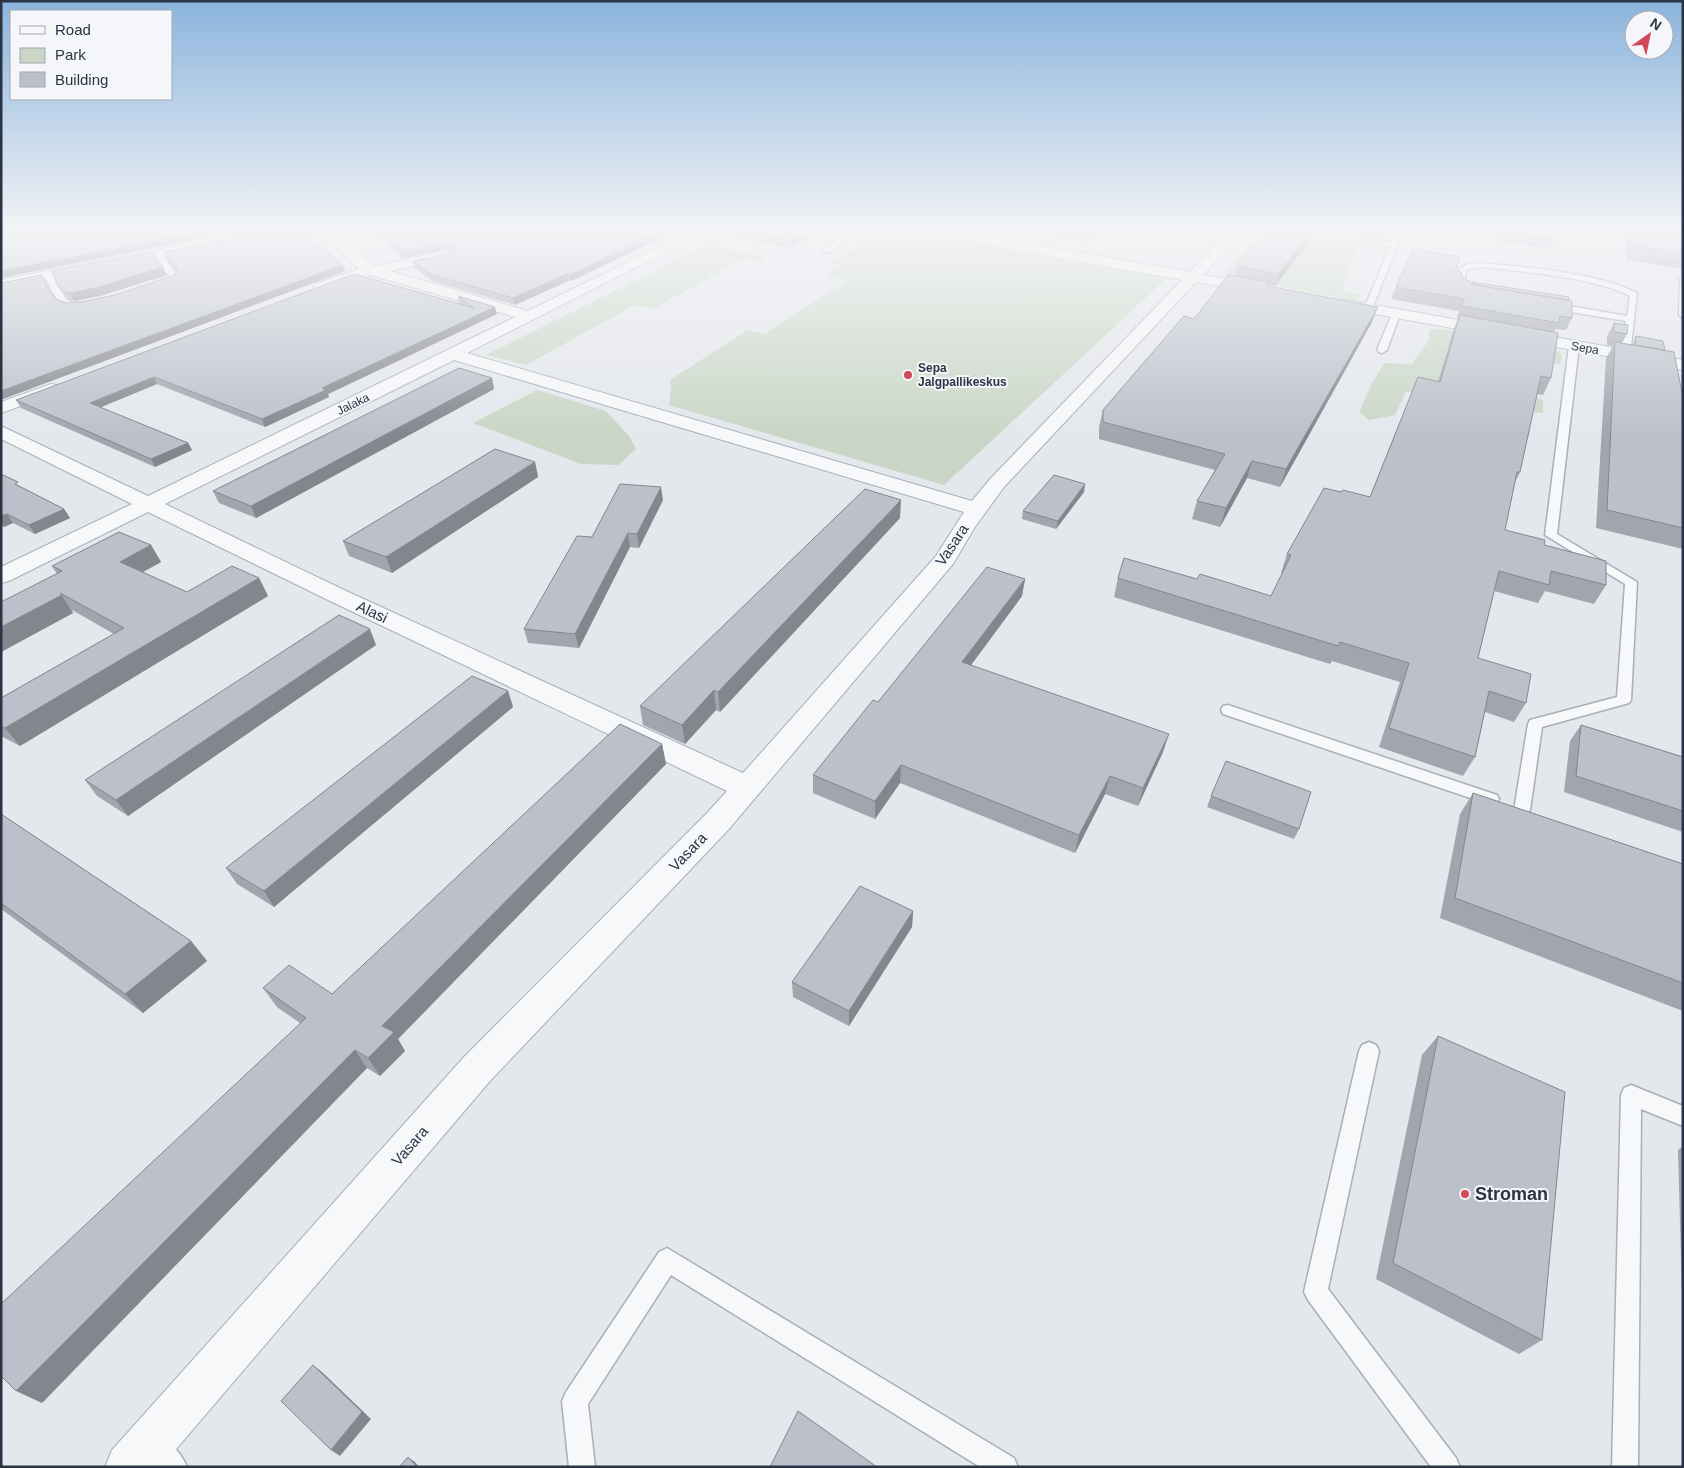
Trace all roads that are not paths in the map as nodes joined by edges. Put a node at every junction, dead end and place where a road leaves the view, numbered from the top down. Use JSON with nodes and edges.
{"nodes":[{"id":1,"x":59,"y":299,"type":"edge"},
{"id":2,"x":469,"y":299,"type":"edge"},
{"id":3,"x":565,"y":299,"type":"edge"},
{"id":4,"x":1174,"y":299,"type":"edge"},
{"id":5,"x":1372,"y":299,"type":"edge"},
{"id":6,"x":1634,"y":299,"type":"edge"},
{"id":7,"x":1683,"y":299,"type":"edge"},
{"id":8,"x":1329,"y":302,"type":"edge"},
{"id":9,"x":93,"y":303,"type":"edge"},
{"id":10,"x":1545,"y":305,"type":"edge"},
{"id":11,"x":1368,"y":309,"type":"junction"},
{"id":12,"x":1396,"y":314,"type":"junction"},
{"id":13,"x":1683,"y":315,"type":"edge"},
{"id":14,"x":530,"y":316,"type":"junction"},
{"id":15,"x":1631,"y":319,"type":"junction"},
{"id":16,"x":1574,"y":346,"type":"junction"},
{"id":17,"x":1382,"y":350,"type":"dead end"},
{"id":18,"x":453,"y":354,"type":"junction"},
{"id":19,"x":1625,"y":355,"type":"junction"},
{"id":20,"x":1683,"y":365,"type":"edge"},
{"id":21,"x":66,"y":384,"type":"edge"},
{"id":22,"x":1,"y":408,"type":"edge"},
{"id":23,"x":1,"y":432,"type":"edge"},
{"id":24,"x":148,"y":503,"type":"junction"},
{"id":25,"x":976,"y":509,"type":"junction"},
{"id":26,"x":1,"y":576,"type":"edge"},
{"id":27,"x":1228,"y":710,"type":"dead end"},
{"id":28,"x":746,"y":787,"type":"junction"},
{"id":29,"x":1522,"y":810,"type":"junction"},
{"id":30,"x":1540,"y":816,"type":"edge"},
{"id":31,"x":1369,"y":1052,"type":"dead end"},
{"id":32,"x":1683,"y":1116,"type":"edge"},
{"id":33,"x":151,"y":1458,"type":"edge"},
{"id":34,"x":582,"y":1467,"type":"edge"},
{"id":35,"x":1005,"y":1467,"type":"edge"},
{"id":36,"x":1448,"y":1467,"type":"edge"},
{"id":37,"x":1626,"y":1467,"type":"edge"}],
"edges":[{"from":1,"to":9,"type":"lane"},
{"from":2,"to":14,"type":"street"},
{"from":3,"to":14,"type":"street","name":"Jalaka"},
{"from":4,"to":25,"type":"street","name":"Vasara"},
{"from":5,"to":11,"type":"lane"},
{"from":6,"to":15,"type":"lane"},
{"from":7,"to":13,"type":"lane"},
{"from":8,"to":11,"type":"street","name":"Sepa"},
{"from":10,"to":15,"type":"lane"},
{"from":11,"to":12,"type":"street","name":"Sepa"},
{"from":12,"to":16,"type":"street","name":"Sepa"},
{"from":12,"to":17,"type":"lane"},
{"from":14,"to":18,"type":"street","name":"Jalaka"},
{"from":15,"to":19,"type":"lane"},
{"from":16,"to":19,"type":"street","name":"Sepa"},
{"from":16,"to":29,"type":"lane"},
{"from":18,"to":24,"type":"street","name":"Jalaka"},
{"from":18,"to":25,"type":"street"},
{"from":19,"to":20,"type":"street","name":"Sepa"},
{"from":21,"to":22,"type":"street"},
{"from":23,"to":24,"type":"street","name":"Alasi"},
{"from":24,"to":26,"type":"street","name":"Jalaka"},
{"from":24,"to":28,"type":"street","name":"Alasi"},
{"from":25,"to":28,"type":"street","name":"Vasara"},
{"from":27,"to":29,"type":"lane"},
{"from":28,"to":33,"type":"street","name":"Vasara"},
{"from":29,"to":30,"type":"lane"},
{"from":31,"to":36,"type":"lane"},
{"from":32,"to":37,"type":"lane"},
{"from":34,"to":35,"type":"lane"}]}
